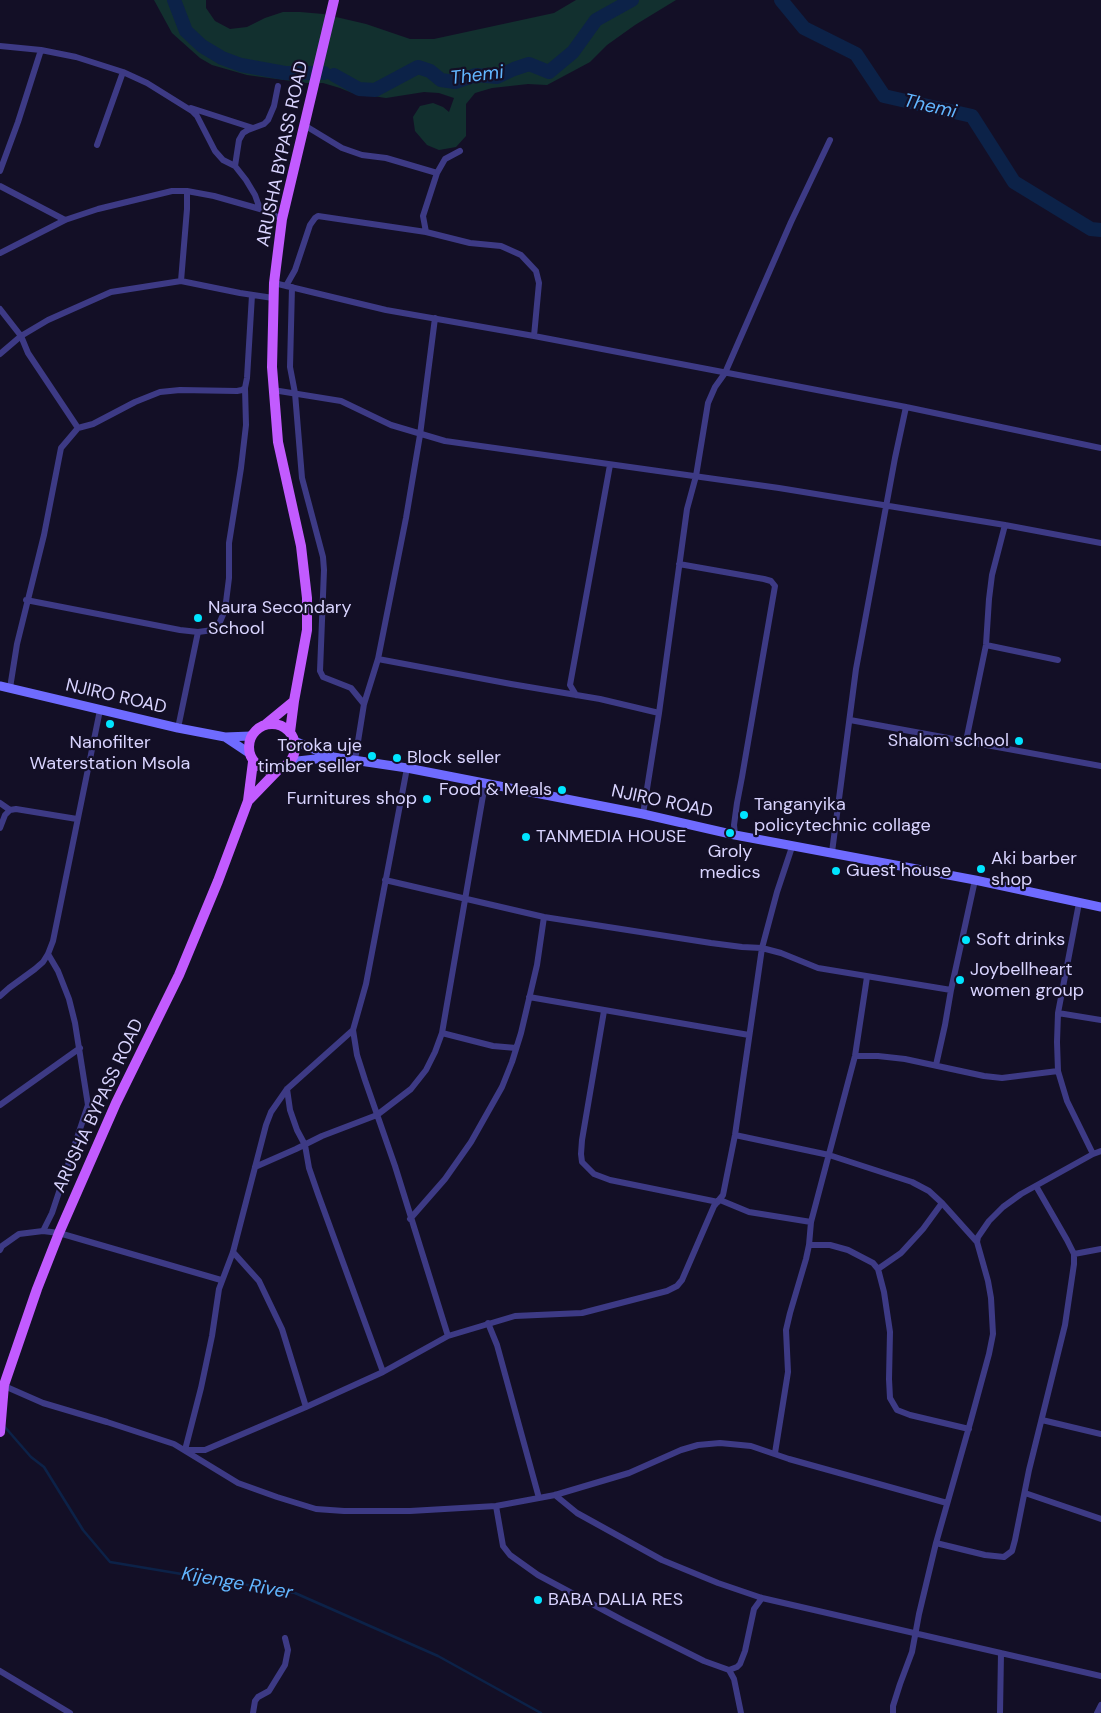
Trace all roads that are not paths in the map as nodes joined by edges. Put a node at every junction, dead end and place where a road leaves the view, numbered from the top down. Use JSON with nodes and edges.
{"nodes":[{"id":1,"x":333,"y":4,"type":"edge"},
{"id":2,"x":0,"y":46,"type":"edge"},
{"id":3,"x":41,"y":50,"type":"junction"},
{"id":4,"x":123,"y":72,"type":"junction"},
{"id":5,"x":278,"y":86,"type":"dead end"},
{"id":6,"x":184,"y":106,"type":"junction"},
{"id":7,"x":304,"y":125,"type":"junction"},
{"id":8,"x":254,"y":128,"type":"junction"},
{"id":9,"x":830,"y":140,"type":"dead end"},
{"id":10,"x":97,"y":145,"type":"dead end"},
{"id":11,"x":460,"y":151,"type":"dead end"},
{"id":12,"x":235,"y":166,"type":"junction"},
{"id":13,"x":0,"y":171,"type":"edge"},
{"id":14,"x":437,"y":173,"type":"junction"},
{"id":15,"x":0,"y":186,"type":"edge"},
{"id":16,"x":187,"y":191,"type":"junction"},
{"id":17,"x":260,"y":210,"type":"junction"},
{"id":18,"x":282,"y":219,"type":"junction"},
{"id":19,"x":65,"y":220,"type":"junction"},
{"id":20,"x":426,"y":232,"type":"junction"},
{"id":21,"x":0,"y":253,"type":"edge"},
{"id":22,"x":181,"y":281,"type":"junction"},
{"id":23,"x":274,"y":283,"type":"junction"},
{"id":24,"x":289,"y":286,"type":"junction"},
{"id":25,"x":252,"y":295,"type":"junction"},
{"id":26,"x":273,"y":298,"type":"junction"},
{"id":27,"x":0,"y":309,"type":"edge"},
{"id":28,"x":435,"y":318,"type":"junction"},
{"id":29,"x":21,"y":336,"type":"junction"},
{"id":30,"x":534,"y":336,"type":"junction"},
{"id":31,"x":0,"y":354,"type":"edge"},
{"id":32,"x":726,"y":373,"type":"junction"},
{"id":33,"x":245,"y":388,"type":"junction"},
{"id":34,"x":273,"y":390,"type":"junction"},
{"id":35,"x":294,"y":393,"type":"junction"},
{"id":36,"x":906,"y":407,"type":"junction"},
{"id":37,"x":78,"y":428,"type":"junction"},
{"id":38,"x":420,"y":434,"type":"junction"},
{"id":39,"x":1101,"y":448,"type":"edge"},
{"id":40,"x":610,"y":465,"type":"junction"},
{"id":41,"x":696,"y":476,"type":"junction"},
{"id":42,"x":887,"y":505,"type":"junction"},
{"id":43,"x":1005,"y":525,"type":"junction"},
{"id":44,"x":1101,"y":543,"type":"edge"},
{"id":45,"x":679,"y":564,"type":"junction"},
{"id":46,"x":26,"y":600,"type":"junction"},
{"id":47,"x":198,"y":632,"type":"junction"},
{"id":48,"x":986,"y":644,"type":"junction"},
{"id":49,"x":378,"y":658,"type":"junction"},
{"id":50,"x":1058,"y":660,"type":"dead end"},
{"id":51,"x":0,"y":686,"type":"edge"},
{"id":52,"x":10,"y":688,"type":"junction"},
{"id":53,"x":576,"y":695,"type":"junction"},
{"id":54,"x":294,"y":701,"type":"junction"},
{"id":55,"x":364,"y":704,"type":"junction"},
{"id":56,"x":100,"y":710,"type":"junction"},
{"id":57,"x":659,"y":712,"type":"junction"},
{"id":58,"x":850,"y":720,"type":"junction"},
{"id":59,"x":265,"y":724,"type":"junction"},
{"id":60,"x":178,"y":728,"type":"junction"},
{"id":61,"x":251,"y":736,"type":"junction"},
{"id":62,"x":292,"y":736,"type":"junction"},
{"id":63,"x":225,"y":737,"type":"junction"},
{"id":64,"x":966,"y":741,"type":"junction"},
{"id":65,"x":333,"y":757,"type":"junction"},
{"id":66,"x":251,"y":758,"type":"junction"},
{"id":67,"x":355,"y":760,"type":"junction"},
{"id":68,"x":290,"y":762,"type":"junction"},
{"id":69,"x":1101,"y":766,"type":"edge"},
{"id":70,"x":407,"y":768,"type":"junction"},
{"id":71,"x":278,"y":770,"type":"junction"},
{"id":72,"x":485,"y":784,"type":"junction"},
{"id":73,"x":248,"y":801,"type":"junction"},
{"id":74,"x":0,"y":803,"type":"edge"},
{"id":75,"x":10,"y":810,"type":"junction"},
{"id":76,"x":642,"y":814,"type":"junction"},
{"id":77,"x":77,"y":819,"type":"junction"},
{"id":78,"x":0,"y":828,"type":"edge"},
{"id":79,"x":735,"y":835,"type":"junction"},
{"id":80,"x":792,"y":847,"type":"junction"},
{"id":81,"x":832,"y":852,"type":"junction"},
{"id":82,"x":384,"y":880,"type":"junction"},
{"id":83,"x":975,"y":880,"type":"junction"},
{"id":84,"x":464,"y":899,"type":"junction"},
{"id":85,"x":1079,"y":903,"type":"junction"},
{"id":86,"x":1101,"y":907,"type":"edge"},
{"id":87,"x":544,"y":916,"type":"junction"},
{"id":88,"x":762,"y":948,"type":"junction"},
{"id":89,"x":48,"y":954,"type":"junction"},
{"id":90,"x":867,"y":977,"type":"junction"},
{"id":91,"x":0,"y":986,"type":"edge"},
{"id":92,"x":9,"y":988,"type":"junction"},
{"id":93,"x":951,"y":990,"type":"junction"},
{"id":94,"x":0,"y":996,"type":"edge"},
{"id":95,"x":528,"y":997,"type":"junction"},
{"id":96,"x":604,"y":1011,"type":"junction"},
{"id":97,"x":1058,"y":1013,"type":"junction"},
{"id":98,"x":1101,"y":1020,"type":"edge"},
{"id":99,"x":352,"y":1030,"type":"junction"},
{"id":100,"x":442,"y":1033,"type":"junction"},
{"id":101,"x":749,"y":1035,"type":"junction"},
{"id":102,"x":80,"y":1048,"type":"junction"},
{"id":103,"x":516,"y":1048,"type":"junction"},
{"id":104,"x":855,"y":1056,"type":"junction"},
{"id":105,"x":936,"y":1066,"type":"junction"},
{"id":106,"x":1058,"y":1071,"type":"junction"},
{"id":107,"x":287,"y":1089,"type":"junction"},
{"id":108,"x":0,"y":1105,"type":"edge"},
{"id":109,"x":377,"y":1115,"type":"junction"},
{"id":110,"x":735,"y":1135,"type":"junction"},
{"id":111,"x":305,"y":1145,"type":"junction"},
{"id":112,"x":1101,"y":1151,"type":"edge"},
{"id":113,"x":1093,"y":1154,"type":"junction"},
{"id":114,"x":829,"y":1155,"type":"junction"},
{"id":115,"x":255,"y":1167,"type":"junction"},
{"id":116,"x":1036,"y":1186,"type":"junction"},
{"id":117,"x":719,"y":1201,"type":"junction"},
{"id":118,"x":942,"y":1203,"type":"junction"},
{"id":119,"x":410,"y":1219,"type":"junction"},
{"id":120,"x":811,"y":1222,"type":"junction"},
{"id":121,"x":43,"y":1231,"type":"junction"},
{"id":122,"x":58,"y":1233,"type":"junction"},
{"id":123,"x":977,"y":1242,"type":"junction"},
{"id":124,"x":809,"y":1245,"type":"junction"},
{"id":125,"x":1101,"y":1249,"type":"edge"},
{"id":126,"x":0,"y":1250,"type":"edge"},
{"id":127,"x":232,"y":1252,"type":"junction"},
{"id":128,"x":1074,"y":1254,"type":"junction"},
{"id":129,"x":878,"y":1269,"type":"junction"},
{"id":130,"x":221,"y":1280,"type":"junction"},
{"id":131,"x":488,"y":1324,"type":"junction"},
{"id":132,"x":448,"y":1336,"type":"junction"},
{"id":133,"x":382,"y":1372,"type":"junction"},
{"id":134,"x":2,"y":1385,"type":"edge"},
{"id":135,"x":306,"y":1407,"type":"junction"},
{"id":136,"x":1042,"y":1420,"type":"junction"},
{"id":137,"x":969,"y":1428,"type":"junction"},
{"id":138,"x":0,"y":1432,"type":"edge"},
{"id":139,"x":1101,"y":1434,"type":"edge"},
{"id":140,"x":185,"y":1450,"type":"junction"},
{"id":141,"x":775,"y":1453,"type":"junction"},
{"id":142,"x":1025,"y":1492,"type":"junction"},
{"id":143,"x":555,"y":1495,"type":"junction"},
{"id":144,"x":539,"y":1498,"type":"junction"},
{"id":145,"x":947,"y":1503,"type":"junction"},
{"id":146,"x":496,"y":1506,"type":"junction"},
{"id":147,"x":1101,"y":1519,"type":"edge"},
{"id":148,"x":936,"y":1543,"type":"junction"},
{"id":149,"x":762,"y":1598,"type":"junction"},
{"id":150,"x":915,"y":1633,"type":"junction"},
{"id":151,"x":285,"y":1638,"type":"dead end"},
{"id":152,"x":1001,"y":1653,"type":"junction"},
{"id":153,"x":729,"y":1670,"type":"junction"},
{"id":154,"x":0,"y":1671,"type":"edge"},
{"id":155,"x":1101,"y":1676,"type":"edge"},
{"id":156,"x":1101,"y":1705,"type":"edge"},
{"id":157,"x":70,"y":1713,"type":"edge"},
{"id":158,"x":253,"y":1713,"type":"edge"},
{"id":159,"x":741,"y":1713,"type":"edge"},
{"id":160,"x":893,"y":1713,"type":"edge"},
{"id":161,"x":1000,"y":1713,"type":"edge"},
{"id":162,"x":1097,"y":1713,"type":"edge"}],
"edges":[{"from":1,"to":7,"type":"main road","name":"ARUSHA BYPASS ROAD"},
{"from":2,"to":3,"type":"street"},
{"from":3,"to":4,"type":"street"},
{"from":3,"to":13,"type":"street"},
{"from":4,"to":6,"type":"street"},
{"from":4,"to":10,"type":"street"},
{"from":5,"to":8,"type":"street"},
{"from":6,"to":8,"type":"street"},
{"from":6,"to":12,"type":"street"},
{"from":7,"to":14,"type":"street"},
{"from":7,"to":18,"type":"main road","name":"ARUSHA BYPASS ROAD"},
{"from":8,"to":12,"type":"street"},
{"from":9,"to":32,"type":"street"},
{"from":11,"to":14,"type":"street"},
{"from":12,"to":17,"type":"street"},
{"from":14,"to":20,"type":"street"},
{"from":15,"to":19,"type":"street"},
{"from":16,"to":17,"type":"street"},
{"from":16,"to":19,"type":"street"},
{"from":16,"to":22,"type":"street"},
{"from":17,"to":18,"type":"street"},
{"from":18,"to":23,"type":"main road","name":"ARUSHA BYPASS ROAD"},
{"from":19,"to":21,"type":"street"},
{"from":20,"to":24,"type":"street"},
{"from":20,"to":30,"type":"street"},
{"from":22,"to":25,"type":"street"},
{"from":22,"to":29,"type":"street"},
{"from":23,"to":24,"type":"street"},
{"from":23,"to":26,"type":"main road","name":"ARUSHA BYPASS ROAD"},
{"from":24,"to":28,"type":"street"},
{"from":24,"to":35,"type":"street"},
{"from":25,"to":26,"type":"street"},
{"from":25,"to":33,"type":"street"},
{"from":26,"to":34,"type":"main road","name":"ARUSHA BYPASS ROAD"},
{"from":27,"to":29,"type":"street"},
{"from":28,"to":30,"type":"street"},
{"from":28,"to":38,"type":"street"},
{"from":29,"to":31,"type":"street"},
{"from":29,"to":37,"type":"street"},
{"from":30,"to":32,"type":"street"},
{"from":32,"to":36,"type":"street"},
{"from":32,"to":41,"type":"street"},
{"from":33,"to":37,"type":"street"},
{"from":33,"to":47,"type":"street"},
{"from":34,"to":35,"type":"street"},
{"from":34,"to":54,"type":"main road","name":"ARUSHA BYPASS ROAD"},
{"from":35,"to":38,"type":"street"},
{"from":35,"to":55,"type":"street"},
{"from":36,"to":39,"type":"street"},
{"from":36,"to":42,"type":"street"},
{"from":37,"to":46,"type":"street"},
{"from":38,"to":40,"type":"street"},
{"from":38,"to":49,"type":"street"},
{"from":40,"to":41,"type":"street"},
{"from":40,"to":53,"type":"street"},
{"from":41,"to":42,"type":"street"},
{"from":41,"to":45,"type":"street"},
{"from":42,"to":43,"type":"street"},
{"from":42,"to":58,"type":"street"},
{"from":43,"to":44,"type":"street"},
{"from":43,"to":48,"type":"street"},
{"from":45,"to":57,"type":"street"},
{"from":45,"to":79,"type":"street"},
{"from":46,"to":47,"type":"street"},
{"from":46,"to":52,"type":"street"},
{"from":47,"to":60,"type":"street"},
{"from":48,"to":50,"type":"street"},
{"from":48,"to":64,"type":"street"},
{"from":49,"to":53,"type":"street"},
{"from":49,"to":55,"type":"street"},
{"from":51,"to":52,"type":"street","name":"NJIRO ROAD"},
{"from":52,"to":56,"type":"street","name":"NJIRO ROAD"},
{"from":53,"to":57,"type":"street"},
{"from":54,"to":59,"type":"main road"},
{"from":54,"to":62,"type":"main road","name":"ARUSHA BYPASS ROAD"},
{"from":55,"to":67,"type":"street"},
{"from":56,"to":60,"type":"street","name":"NJIRO ROAD"},
{"from":56,"to":77,"type":"street"},
{"from":57,"to":76,"type":"street"},
{"from":58,"to":64,"type":"street"},
{"from":58,"to":81,"type":"street"},
{"from":59,"to":61,"type":"main road"},
{"from":59,"to":62,"type":"main road"},
{"from":60,"to":63,"type":"street","name":"NJIRO ROAD"},
{"from":61,"to":63,"type":"street","name":"NJIRO ROAD"},
{"from":61,"to":66,"type":"main road","name":"ARUSHA BYPASS ROAD"},
{"from":62,"to":65,"type":"street","name":"NJIRO ROAD"},
{"from":62,"to":68,"type":"main road","name":"ARUSHA BYPASS ROAD"},
{"from":63,"to":66,"type":"street","name":"NJIRO ROAD"},
{"from":64,"to":69,"type":"street"},
{"from":65,"to":67,"type":"street","name":"NJIRO ROAD"},
{"from":65,"to":68,"type":"street","name":"NJIRO ROAD"},
{"from":66,"to":71,"type":"main road"},
{"from":66,"to":73,"type":"main road","name":"ARUSHA BYPASS ROAD"},
{"from":67,"to":70,"type":"street","name":"NJIRO ROAD"},
{"from":68,"to":71,"type":"main road","name":"ARUSHA BYPASS ROAD"},
{"from":70,"to":72,"type":"street","name":"NJIRO ROAD"},
{"from":70,"to":82,"type":"street"},
{"from":71,"to":73,"type":"main road","name":"ARUSHA BYPASS ROAD"},
{"from":72,"to":76,"type":"street","name":"NJIRO ROAD"},
{"from":72,"to":84,"type":"street"},
{"from":73,"to":122,"type":"main road","name":"ARUSHA BYPASS ROAD"},
{"from":74,"to":75,"type":"street"},
{"from":75,"to":77,"type":"street"},
{"from":75,"to":78,"type":"street"},
{"from":76,"to":79,"type":"street","name":"NJIRO ROAD"},
{"from":77,"to":89,"type":"street"},
{"from":79,"to":80,"type":"street","name":"NJIRO ROAD"},
{"from":80,"to":81,"type":"street","name":"NJIRO ROAD"},
{"from":80,"to":88,"type":"street"},
{"from":81,"to":83,"type":"street","name":"NJIRO ROAD"},
{"from":82,"to":84,"type":"street"},
{"from":82,"to":99,"type":"street"},
{"from":83,"to":85,"type":"street","name":"NJIRO ROAD"},
{"from":83,"to":93,"type":"street"},
{"from":84,"to":87,"type":"street"},
{"from":84,"to":100,"type":"street"},
{"from":85,"to":86,"type":"street","name":"NJIRO ROAD"},
{"from":85,"to":97,"type":"street"},
{"from":87,"to":88,"type":"street"},
{"from":87,"to":95,"type":"street"},
{"from":88,"to":90,"type":"street"},
{"from":88,"to":101,"type":"street"},
{"from":89,"to":92,"type":"street"},
{"from":89,"to":102,"type":"street"},
{"from":90,"to":93,"type":"street"},
{"from":90,"to":104,"type":"street"},
{"from":91,"to":92,"type":"street"},
{"from":92,"to":94,"type":"street"},
{"from":93,"to":105,"type":"street"},
{"from":95,"to":96,"type":"street"},
{"from":95,"to":103,"type":"street"},
{"from":96,"to":101,"type":"street"},
{"from":96,"to":117,"type":"street"},
{"from":97,"to":98,"type":"street"},
{"from":97,"to":106,"type":"street"},
{"from":99,"to":107,"type":"street"},
{"from":99,"to":109,"type":"street"},
{"from":100,"to":103,"type":"street"},
{"from":100,"to":109,"type":"street"},
{"from":101,"to":110,"type":"street"},
{"from":102,"to":108,"type":"street"},
{"from":102,"to":121,"type":"street"},
{"from":103,"to":119,"type":"street"},
{"from":104,"to":105,"type":"street"},
{"from":104,"to":114,"type":"street"},
{"from":105,"to":106,"type":"street"},
{"from":106,"to":113,"type":"street"},
{"from":107,"to":111,"type":"street"},
{"from":107,"to":115,"type":"street"},
{"from":109,"to":111,"type":"street"},
{"from":109,"to":119,"type":"street"},
{"from":110,"to":114,"type":"street"},
{"from":110,"to":117,"type":"street"},
{"from":111,"to":115,"type":"street"},
{"from":111,"to":133,"type":"street"},
{"from":112,"to":113,"type":"street"},
{"from":113,"to":116,"type":"street"},
{"from":114,"to":118,"type":"street"},
{"from":114,"to":120,"type":"street"},
{"from":115,"to":127,"type":"street"},
{"from":116,"to":123,"type":"street"},
{"from":116,"to":128,"type":"street"},
{"from":117,"to":120,"type":"street"},
{"from":117,"to":131,"type":"street"},
{"from":118,"to":123,"type":"street"},
{"from":118,"to":129,"type":"street"},
{"from":119,"to":132,"type":"street"},
{"from":120,"to":124,"type":"street"},
{"from":121,"to":122,"type":"street"},
{"from":121,"to":126,"type":"street"},
{"from":122,"to":130,"type":"street"},
{"from":122,"to":134,"type":"main road","name":"ARUSHA BYPASS ROAD"},
{"from":123,"to":137,"type":"street"},
{"from":124,"to":129,"type":"street"},
{"from":124,"to":141,"type":"street"},
{"from":125,"to":128,"type":"street"},
{"from":127,"to":130,"type":"street"},
{"from":127,"to":135,"type":"street"},
{"from":128,"to":136,"type":"street"},
{"from":129,"to":137,"type":"street"},
{"from":130,"to":140,"type":"street"},
{"from":131,"to":132,"type":"street"},
{"from":131,"to":144,"type":"street"},
{"from":132,"to":133,"type":"street"},
{"from":133,"to":135,"type":"street"},
{"from":134,"to":138,"type":"main road","name":"ARUSHA BYPASS ROAD"},
{"from":134,"to":140,"type":"street"},
{"from":135,"to":140,"type":"street"},
{"from":136,"to":139,"type":"street"},
{"from":136,"to":142,"type":"street"},
{"from":137,"to":145,"type":"street"},
{"from":140,"to":146,"type":"street"},
{"from":141,"to":143,"type":"street"},
{"from":141,"to":145,"type":"street"},
{"from":142,"to":147,"type":"street"},
{"from":142,"to":148,"type":"street"},
{"from":143,"to":144,"type":"street"},
{"from":143,"to":149,"type":"street"},
{"from":144,"to":146,"type":"street"},
{"from":145,"to":148,"type":"street"},
{"from":146,"to":153,"type":"street"},
{"from":148,"to":150,"type":"street"},
{"from":149,"to":150,"type":"street"},
{"from":149,"to":153,"type":"street"},
{"from":150,"to":152,"type":"street"},
{"from":150,"to":160,"type":"street"},
{"from":151,"to":158,"type":"street"},
{"from":152,"to":155,"type":"street"},
{"from":152,"to":161,"type":"street"},
{"from":153,"to":159,"type":"street"},
{"from":154,"to":157,"type":"street"},
{"from":156,"to":162,"type":"street"}]}
